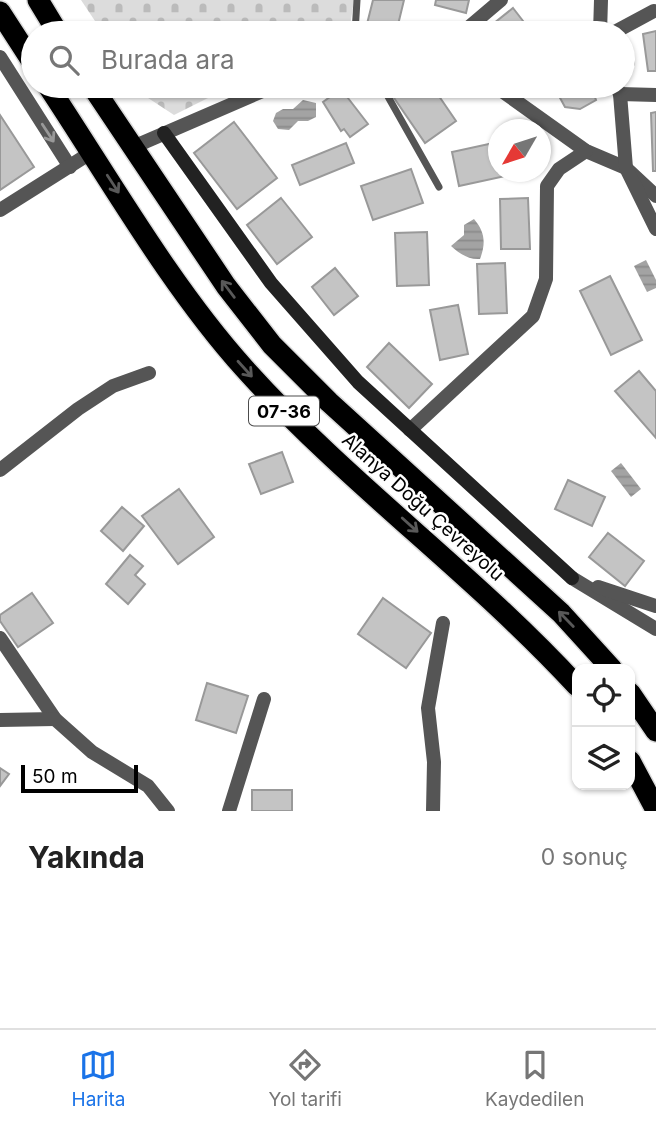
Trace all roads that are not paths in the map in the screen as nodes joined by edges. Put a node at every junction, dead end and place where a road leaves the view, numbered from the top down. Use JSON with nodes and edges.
{"nodes":[{"id":1,"x":38,"y":0,"type":"edge"},
{"id":2,"x":357,"y":0,"type":"edge"},
{"id":3,"x":501,"y":0,"type":"edge"},
{"id":4,"x":601,"y":0,"type":"edge"},
{"id":5,"x":654,"y":11,"type":"dead end"},
{"id":6,"x":0,"y":12,"type":"edge"},
{"id":7,"x":51,"y":21,"type":"edge"},
{"id":8,"x":356,"y":21,"type":"edge"},
{"id":9,"x":476,"y":21,"type":"edge"},
{"id":10,"x":600,"y":21,"type":"edge"},
{"id":11,"x":635,"y":21,"type":"edge"},
{"id":12,"x":21,"y":44,"type":"edge"},
{"id":13,"x":0,"y":57,"type":"edge"},
{"id":14,"x":21,"y":90,"type":"edge"},
{"id":15,"x":635,"y":92,"type":"edge"},
{"id":16,"x":656,"y":95,"type":"edge"},
{"id":17,"x":26,"y":98,"type":"edge"},
{"id":18,"x":56,"y":98,"type":"edge"},
{"id":19,"x":100,"y":98,"type":"edge"},
{"id":20,"x":246,"y":98,"type":"edge"},
{"id":21,"x":389,"y":98,"type":"edge"},
{"id":22,"x":512,"y":98,"type":"edge"},
{"id":23,"x":619,"y":98,"type":"edge"},
{"id":24,"x":164,"y":133,"type":"junction"},
{"id":25,"x":132,"y":147,"type":"junction"},
{"id":26,"x":586,"y":151,"type":"junction"},
{"id":27,"x":92,"y":152,"type":"junction"},
{"id":28,"x":70,"y":167,"type":"junction"},
{"id":29,"x":626,"y":168,"type":"junction"},
{"id":30,"x":439,"y":187,"type":"dead end"},
{"id":31,"x":656,"y":196,"type":"edge"},
{"id":32,"x":0,"y":210,"type":"edge"},
{"id":33,"x":656,"y":229,"type":"edge"},
{"id":34,"x":149,"y":373,"type":"dead end"},
{"id":35,"x":410,"y":429,"type":"junction"},
{"id":36,"x":0,"y":470,"type":"edge"},
{"id":37,"x":572,"y":578,"type":"junction"},
{"id":38,"x":656,"y":606,"type":"edge"},
{"id":39,"x":443,"y":623,"type":"dead end"},
{"id":40,"x":656,"y":629,"type":"edge"},
{"id":41,"x":0,"y":638,"type":"edge"},
{"id":42,"x":607,"y":664,"type":"edge"},
{"id":43,"x":572,"y":681,"type":"edge"},
{"id":44,"x":264,"y":699,"type":"dead end"},
{"id":45,"x":635,"y":700,"type":"edge"},
{"id":46,"x":55,"y":719,"type":"junction"},
{"id":47,"x":0,"y":720,"type":"edge"},
{"id":48,"x":656,"y":730,"type":"edge"},
{"id":49,"x":635,"y":770,"type":"edge"},
{"id":50,"x":656,"y":810,"type":"edge"},
{"id":51,"x":168,"y":811,"type":"edge"},
{"id":52,"x":229,"y":811,"type":"edge"},
{"id":53,"x":433,"y":811,"type":"edge"}],
"edges":[{"from":1,"to":7,"type":"highway"},
{"from":2,"to":8,"type":"lane"},
{"from":3,"to":9,"type":"street"},
{"from":4,"to":10,"type":"street"},
{"from":5,"to":11,"type":"street"},
{"from":6,"to":12,"type":"highway"},
{"from":13,"to":14,"type":"street","one_way":true},
{"from":15,"to":16,"type":"street"},
{"from":17,"to":28,"type":"street","one_way":true},
{"from":18,"to":27,"type":"highway","name":"Alanya Doğu Çevreyolu","number":"07-36"},
{"from":19,"to":25,"type":"highway","name":"Alanya Doğu Çevreyolu","number":"07-36"},
{"from":20,"to":24,"type":"street"},
{"from":21,"to":30,"type":"lane"},
{"from":22,"to":26,"type":"street"},
{"from":23,"to":29,"type":"street"},
{"from":24,"to":25,"type":"street"},
{"from":24,"to":35,"type":"street"},
{"from":42,"to":25,"type":"highway","name":"Alanya Doğu Çevreyolu","number":"07-36","one_way":true},
{"from":26,"to":29,"type":"street"},
{"from":26,"to":35,"type":"street"},
{"from":27,"to":28,"type":"street"},
{"from":27,"to":43,"type":"highway","name":"Alanya Doğu Çevreyolu","number":"07-36","one_way":true},
{"from":28,"to":32,"type":"street"},
{"from":29,"to":31,"type":"street"},
{"from":29,"to":33,"type":"street"},
{"from":34,"to":36,"type":"street"},
{"from":35,"to":37,"type":"street"},
{"from":37,"to":38,"type":"street"},
{"from":37,"to":40,"type":"street"},
{"from":39,"to":53,"type":"street"},
{"from":41,"to":46,"type":"street"},
{"from":44,"to":52,"type":"street"},
{"from":45,"to":48,"type":"highway"},
{"from":46,"to":47,"type":"street"},
{"from":46,"to":51,"type":"street"},
{"from":49,"to":50,"type":"highway"}]}
